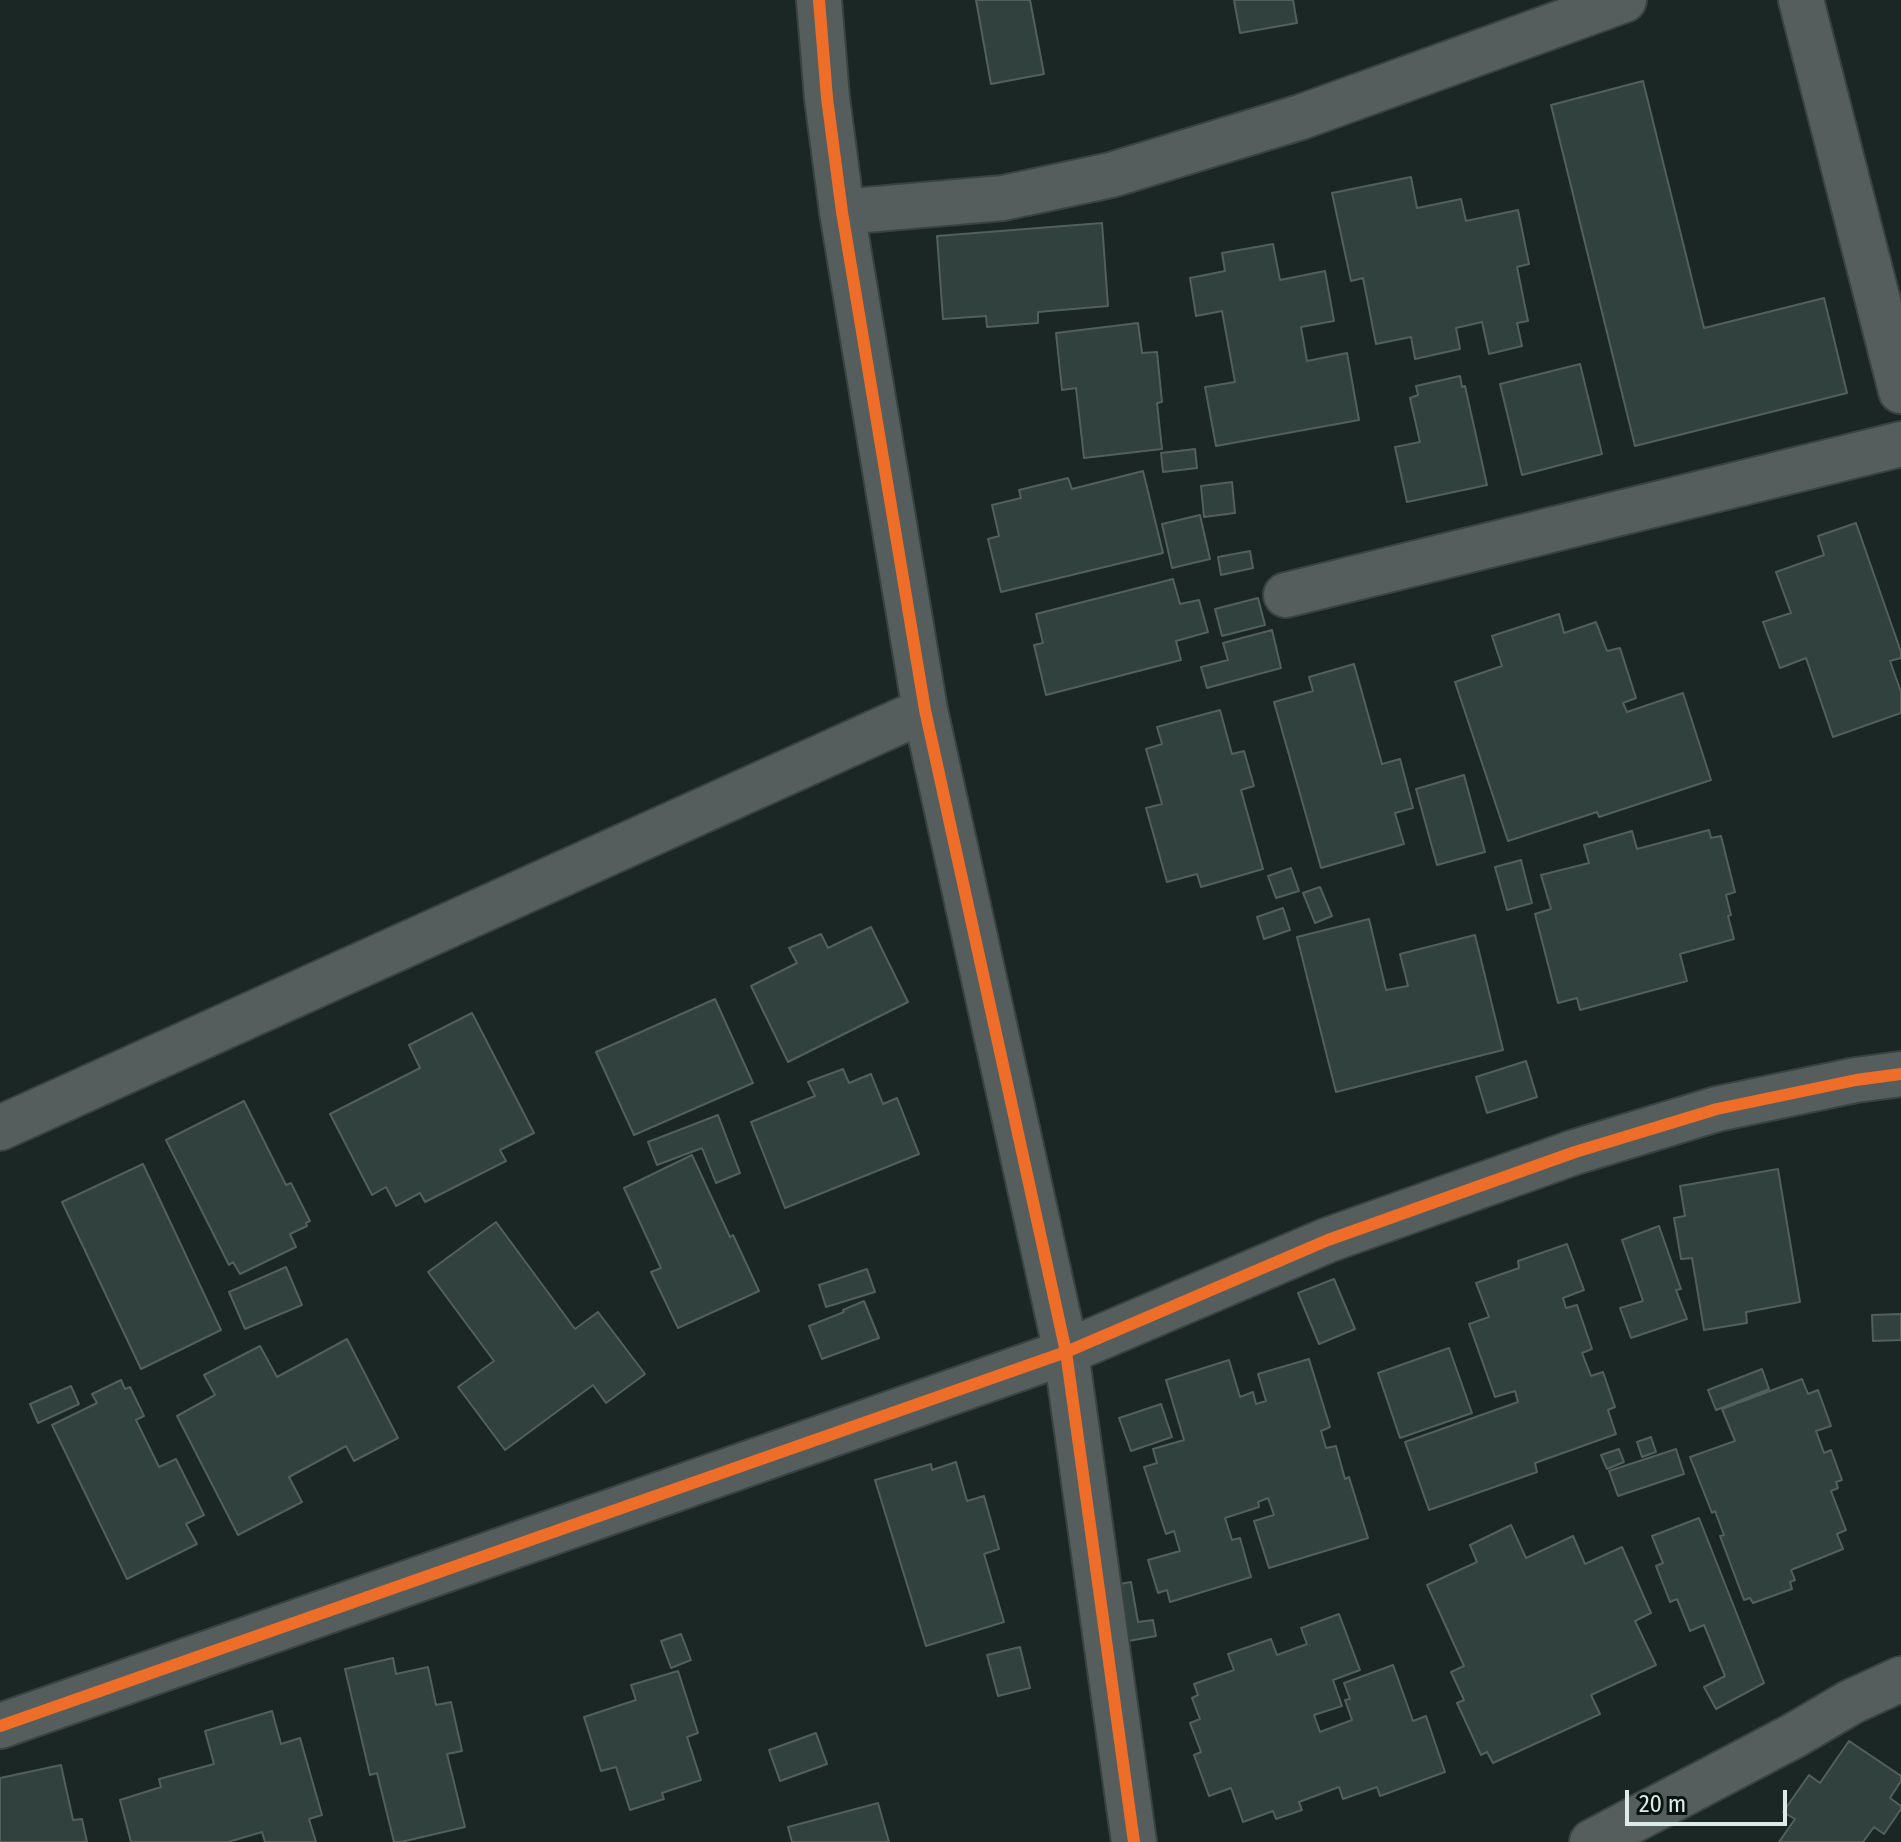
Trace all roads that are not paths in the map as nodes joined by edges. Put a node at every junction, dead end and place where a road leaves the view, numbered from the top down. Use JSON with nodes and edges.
{"nodes":[{"id":1,"x":819,"y":0,"type":"edge"},
{"id":2,"x":1624,"y":0,"type":"edge"},
{"id":3,"x":1801,"y":0,"type":"edge"},
{"id":4,"x":842,"y":212,"type":"junction"},
{"id":5,"x":1901,"y":391,"type":"edge"},
{"id":6,"x":1901,"y":444,"type":"edge"},
{"id":7,"x":1286,"y":595,"type":"dead end"},
{"id":8,"x":925,"y":710,"type":"junction"},
{"id":9,"x":1901,"y":1074,"type":"edge"},
{"id":10,"x":0,"y":1128,"type":"edge"},
{"id":11,"x":1066,"y":1352,"type":"junction"},
{"id":12,"x":1901,"y":1679,"type":"edge"},
{"id":13,"x":0,"y":1726,"type":"edge"},
{"id":14,"x":1134,"y":1842,"type":"edge"},
{"id":15,"x":1592,"y":1842,"type":"edge"}],
"edges":[{"from":1,"to":4,"type":"street"},
{"from":2,"to":4,"type":"street"},
{"from":3,"to":5,"type":"street"},
{"from":4,"to":8,"type":"street"},
{"from":6,"to":7,"type":"street"},
{"from":8,"to":10,"type":"street"},
{"from":8,"to":11,"type":"street"},
{"from":9,"to":11,"type":"street"},
{"from":11,"to":13,"type":"street"},
{"from":11,"to":14,"type":"street"},
{"from":12,"to":15,"type":"street"}]}
